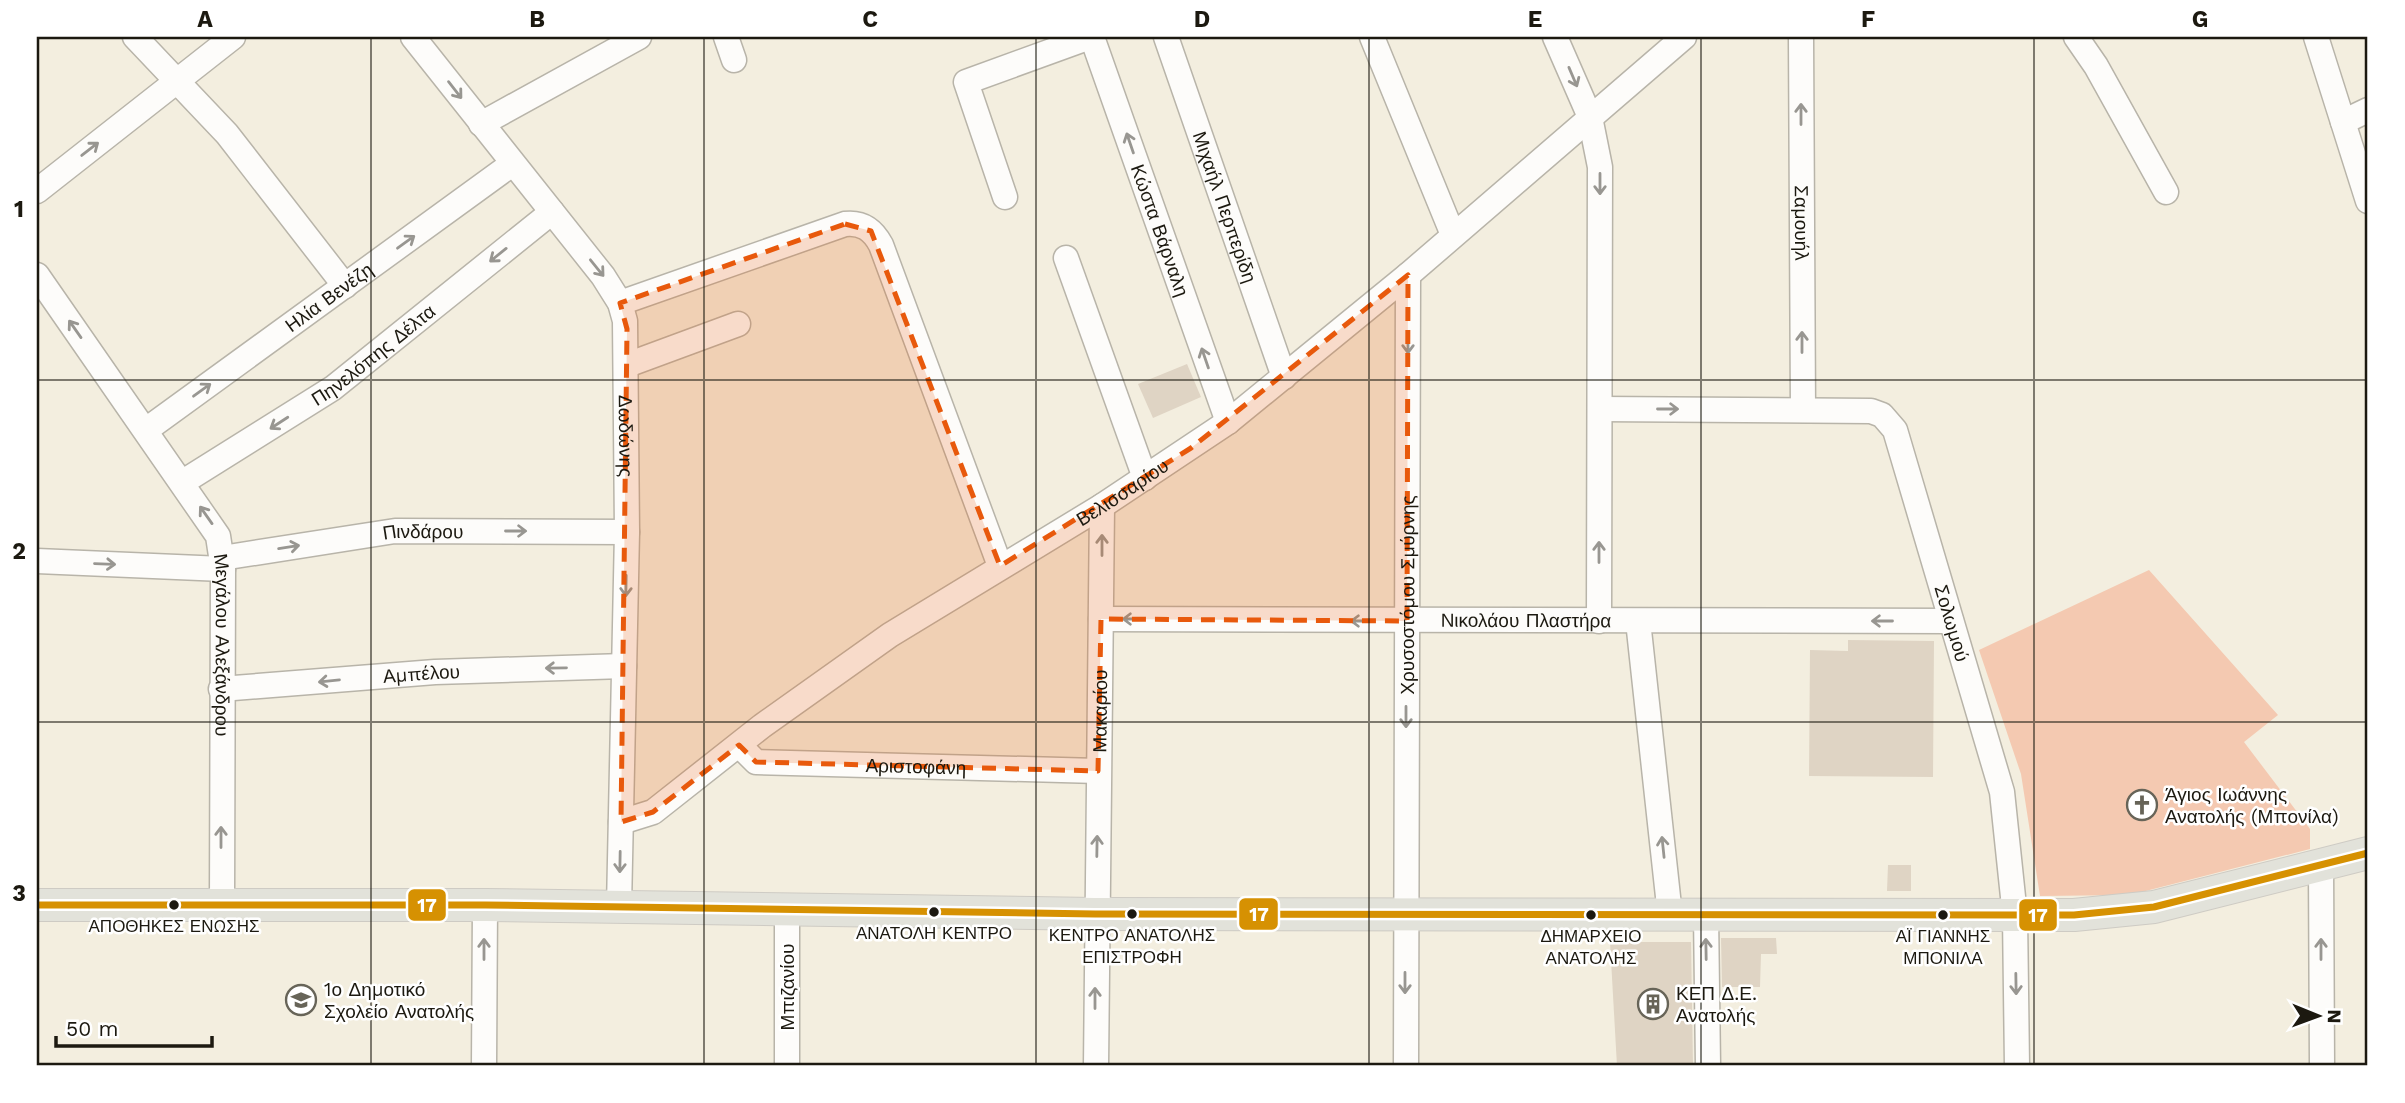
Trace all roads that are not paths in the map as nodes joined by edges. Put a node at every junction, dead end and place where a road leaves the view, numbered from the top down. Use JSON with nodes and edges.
{"nodes":[{"id":1,"x":135,"y":37,"type":"edge"},
{"id":2,"x":233,"y":37,"type":"edge"},
{"id":3,"x":413,"y":37,"type":"edge"},
{"id":4,"x":639,"y":37,"type":"edge"},
{"id":5,"x":1091,"y":37,"type":"edge"},
{"id":6,"x":1166,"y":37,"type":"edge"},
{"id":7,"x":1372,"y":37,"type":"edge"},
{"id":8,"x":1555,"y":37,"type":"edge"},
{"id":9,"x":1684,"y":37,"type":"edge"},
{"id":10,"x":1801,"y":37,"type":"edge"},
{"id":11,"x":2076,"y":37,"type":"edge"},
{"id":12,"x":2316,"y":37,"type":"edge"},
{"id":13,"x":177,"y":81,"type":"junction"},
{"id":14,"x":2368,"y":110,"type":"edge"},
{"id":15,"x":1590,"y":117,"type":"junction"},
{"id":16,"x":2343,"y":122,"type":"junction"},
{"id":17,"x":481,"y":124,"type":"junction"},
{"id":18,"x":512,"y":164,"type":"junction"},
{"id":19,"x":37,"y":191,"type":"edge"},
{"id":20,"x":2166,"y":192,"type":"dead end"},
{"id":21,"x":1005,"y":197,"type":"dead end"},
{"id":22,"x":2368,"y":201,"type":"edge"},
{"id":23,"x":552,"y":212,"type":"junction"},
{"id":24,"x":1453,"y":235,"type":"junction"},
{"id":25,"x":1066,"y":258,"type":"dead end"},
{"id":26,"x":37,"y":275,"type":"edge"},
{"id":27,"x":1408,"y":275,"type":"junction"},
{"id":28,"x":345,"y":286,"type":"junction"},
{"id":29,"x":620,"y":303,"type":"junction"},
{"id":30,"x":738,"y":324,"type":"dead end"},
{"id":31,"x":627,"y":365,"type":"junction"},
{"id":32,"x":1284,"y":377,"type":"junction"},
{"id":33,"x":1600,"y":409,"type":"junction"},
{"id":34,"x":1803,"y":410,"type":"junction"},
{"id":35,"x":1228,"y":422,"type":"junction"},
{"id":36,"x":146,"y":430,"type":"junction"},
{"id":37,"x":1145,"y":478,"type":"junction"},
{"id":38,"x":183,"y":482,"type":"junction"},
{"id":39,"x":1102,"y":506,"type":"junction"},
{"id":40,"x":627,"y":532,"type":"junction"},
{"id":41,"x":37,"y":561,"type":"edge"},
{"id":42,"x":223,"y":563,"type":"junction"},
{"id":43,"x":1000,"y":566,"type":"junction"},
{"id":44,"x":1101,"y":619,"type":"junction"},
{"id":45,"x":1407,"y":621,"type":"junction"},
{"id":46,"x":1599,"y":621,"type":"junction"},
{"id":47,"x":1638,"y":621,"type":"junction"},
{"id":48,"x":1951,"y":621,"type":"junction"},
{"id":49,"x":624,"y":666,"type":"junction"},
{"id":50,"x":221,"y":689,"type":"junction"},
{"id":51,"x":739,"y":745,"type":"junction"},
{"id":52,"x":1098,"y":771,"type":"junction"},
{"id":53,"x":621,"y":822,"type":"junction"},
{"id":54,"x":2368,"y":853,"type":"edge"},
{"id":55,"x":2321,"y":865,"type":"junction"},
{"id":56,"x":37,"y":905,"type":"edge"},
{"id":57,"x":222,"y":905,"type":"junction"},
{"id":58,"x":485,"y":905,"type":"junction"},
{"id":59,"x":619,"y":907,"type":"junction"},
{"id":60,"x":787,"y":908,"type":"junction"},
{"id":61,"x":1095,"y":914,"type":"junction"},
{"id":62,"x":1706,"y":914,"type":"junction"},
{"id":63,"x":1405,"y":915,"type":"junction"},
{"id":64,"x":1670,"y":915,"type":"junction"},
{"id":65,"x":2015,"y":916,"type":"junction"},
{"id":66,"x":484,"y":1066,"type":"edge"},
{"id":67,"x":787,"y":1066,"type":"edge"},
{"id":68,"x":1096,"y":1066,"type":"edge"},
{"id":69,"x":1406,"y":1066,"type":"edge"},
{"id":70,"x":1708,"y":1066,"type":"edge"},
{"id":71,"x":2017,"y":1066,"type":"edge"},
{"id":72,"x":2322,"y":1066,"type":"edge"}],
"edges":[{"from":1,"to":13,"type":"street"},
{"from":2,"to":13,"type":"street"},
{"from":3,"to":17,"type":"street","name":"Δωδώνης","one_way":true},
{"from":4,"to":17,"type":"street"},
{"from":5,"to":21,"type":"street"},
{"from":35,"to":5,"type":"street","name":"Κώστα Βάρναλη","one_way":true},
{"from":6,"to":32,"type":"street","name":"Μιχαήλ Περπερίδη"},
{"from":7,"to":24,"type":"street"},
{"from":8,"to":15,"type":"street","one_way":true},
{"from":9,"to":15,"type":"street","name":"Βελισσαρίου"},
{"from":34,"to":10,"type":"street","name":"Σαμουήλ","one_way":true},
{"from":11,"to":20,"type":"street"},
{"from":12,"to":16,"type":"street"},
{"from":19,"to":13,"type":"street","one_way":true},
{"from":13,"to":28,"type":"street"},
{"from":14,"to":16,"type":"street"},
{"from":15,"to":24,"type":"street","name":"Βελισσαρίου"},
{"from":15,"to":33,"type":"street","one_way":true},
{"from":16,"to":22,"type":"street"},
{"from":17,"to":18,"type":"street","name":"Δωδώνης"},
{"from":18,"to":23,"type":"street","name":"Δωδώνης"},
{"from":28,"to":18,"type":"street","name":"Ηλία Βενέζη","one_way":true},
{"from":23,"to":29,"type":"street","name":"Δωδώνης","one_way":true},
{"from":23,"to":38,"type":"street","name":"Πηνελόπης Δέλτα","one_way":true},
{"from":24,"to":27,"type":"street","name":"Βελισσαρίου"},
{"from":25,"to":37,"type":"street"},
{"from":36,"to":26,"type":"street","name":"Μεγάλου Αλεξάνδρου","one_way":true},
{"from":27,"to":32,"type":"street","name":"Βελισσαρίου"},
{"from":27,"to":45,"type":"street","name":"Χρυσοστόμου Σμύρνης","one_way":true},
{"from":36,"to":28,"type":"street","name":"Ηλία Βενέζη","one_way":true},
{"from":29,"to":31,"type":"street","name":"Δωδώνης"},
{"from":29,"to":43,"type":"street"},
{"from":30,"to":31,"type":"street"},
{"from":31,"to":40,"type":"street","name":"Δωδώνης"},
{"from":32,"to":35,"type":"street","name":"Βελισσαρίου"},
{"from":33,"to":34,"type":"street","name":"Σολωμού","one_way":true},
{"from":46,"to":33,"type":"street","one_way":true},
{"from":34,"to":48,"type":"street","name":"Σολωμού"},
{"from":35,"to":37,"type":"street","name":"Βελισσαρίου"},
{"from":36,"to":38,"type":"street","name":"Μεγάλου Αλεξάνδρου"},
{"from":37,"to":39,"type":"street","name":"Βελισσαρίου"},
{"from":42,"to":38,"type":"street","name":"Μεγάλου Αλεξάνδρου","one_way":true},
{"from":39,"to":43,"type":"street","name":"Βελισσαρίου"},
{"from":44,"to":39,"type":"street","name":"Μακαρίου","one_way":true},
{"from":42,"to":40,"type":"street","name":"Πινδάρου","one_way":true},
{"from":40,"to":49,"type":"street","name":"Δωδώνης","one_way":true},
{"from":41,"to":42,"type":"street","name":"Πινδάρου","one_way":true},
{"from":42,"to":50,"type":"street","name":"Μεγάλου Αλεξάνδρου"},
{"from":43,"to":51,"type":"street","name":"Βελισσαρίου"},
{"from":45,"to":44,"type":"street","name":"Νικολάου Πλαστήρα","one_way":true},
{"from":44,"to":52,"type":"street","name":"Μακαρίου"},
{"from":45,"to":46,"type":"street","name":"Νικολάου Πλαστήρα"},
{"from":45,"to":63,"type":"street","name":"Χρυσοστόμου Σμύρνης","one_way":true},
{"from":46,"to":47,"type":"street","name":"Νικολάου Πλαστήρα"},
{"from":48,"to":47,"type":"street","name":"Νικολάου Πλαστήρα","one_way":true},
{"from":64,"to":47,"type":"street","one_way":true},
{"from":48,"to":65,"type":"street","name":"Σολωμού"},
{"from":49,"to":50,"type":"street","name":"Αμπέλου","one_way":true},
{"from":49,"to":53,"type":"street","name":"Δωδώνης"},
{"from":57,"to":50,"type":"street","name":"Μεγάλου Αλεξάνδρου","one_way":true},
{"from":51,"to":52,"type":"street","name":"Αριστοφάνη"},
{"from":51,"to":53,"type":"street","name":"Βελισσαρίου"},
{"from":61,"to":52,"type":"street","name":"Μακαρίου","one_way":true},
{"from":53,"to":59,"type":"street","name":"Δωδώνης","one_way":true},
{"from":54,"to":55,"type":"main road"},
{"from":55,"to":65,"type":"main road"},
{"from":72,"to":55,"type":"street","one_way":true},
{"from":56,"to":57,"type":"main road"},
{"from":57,"to":58,"type":"main road"},
{"from":58,"to":59,"type":"main road"},
{"from":66,"to":58,"type":"street","one_way":true},
{"from":59,"to":60,"type":"main road"},
{"from":60,"to":61,"type":"main road"},
{"from":60,"to":67,"type":"street","name":"Μπιζανίου"},
{"from":61,"to":63,"type":"main road"},
{"from":68,"to":61,"type":"street","name":"Μακαρίου","one_way":true},
{"from":62,"to":64,"type":"main road"},
{"from":62,"to":65,"type":"main road"},
{"from":70,"to":62,"type":"street","one_way":true},
{"from":63,"to":64,"type":"main road"},
{"from":63,"to":69,"type":"street","name":"Χρυσοστόμου Σμύρνης","one_way":true},
{"from":65,"to":71,"type":"street","name":"Σολωμού","one_way":true}]}
